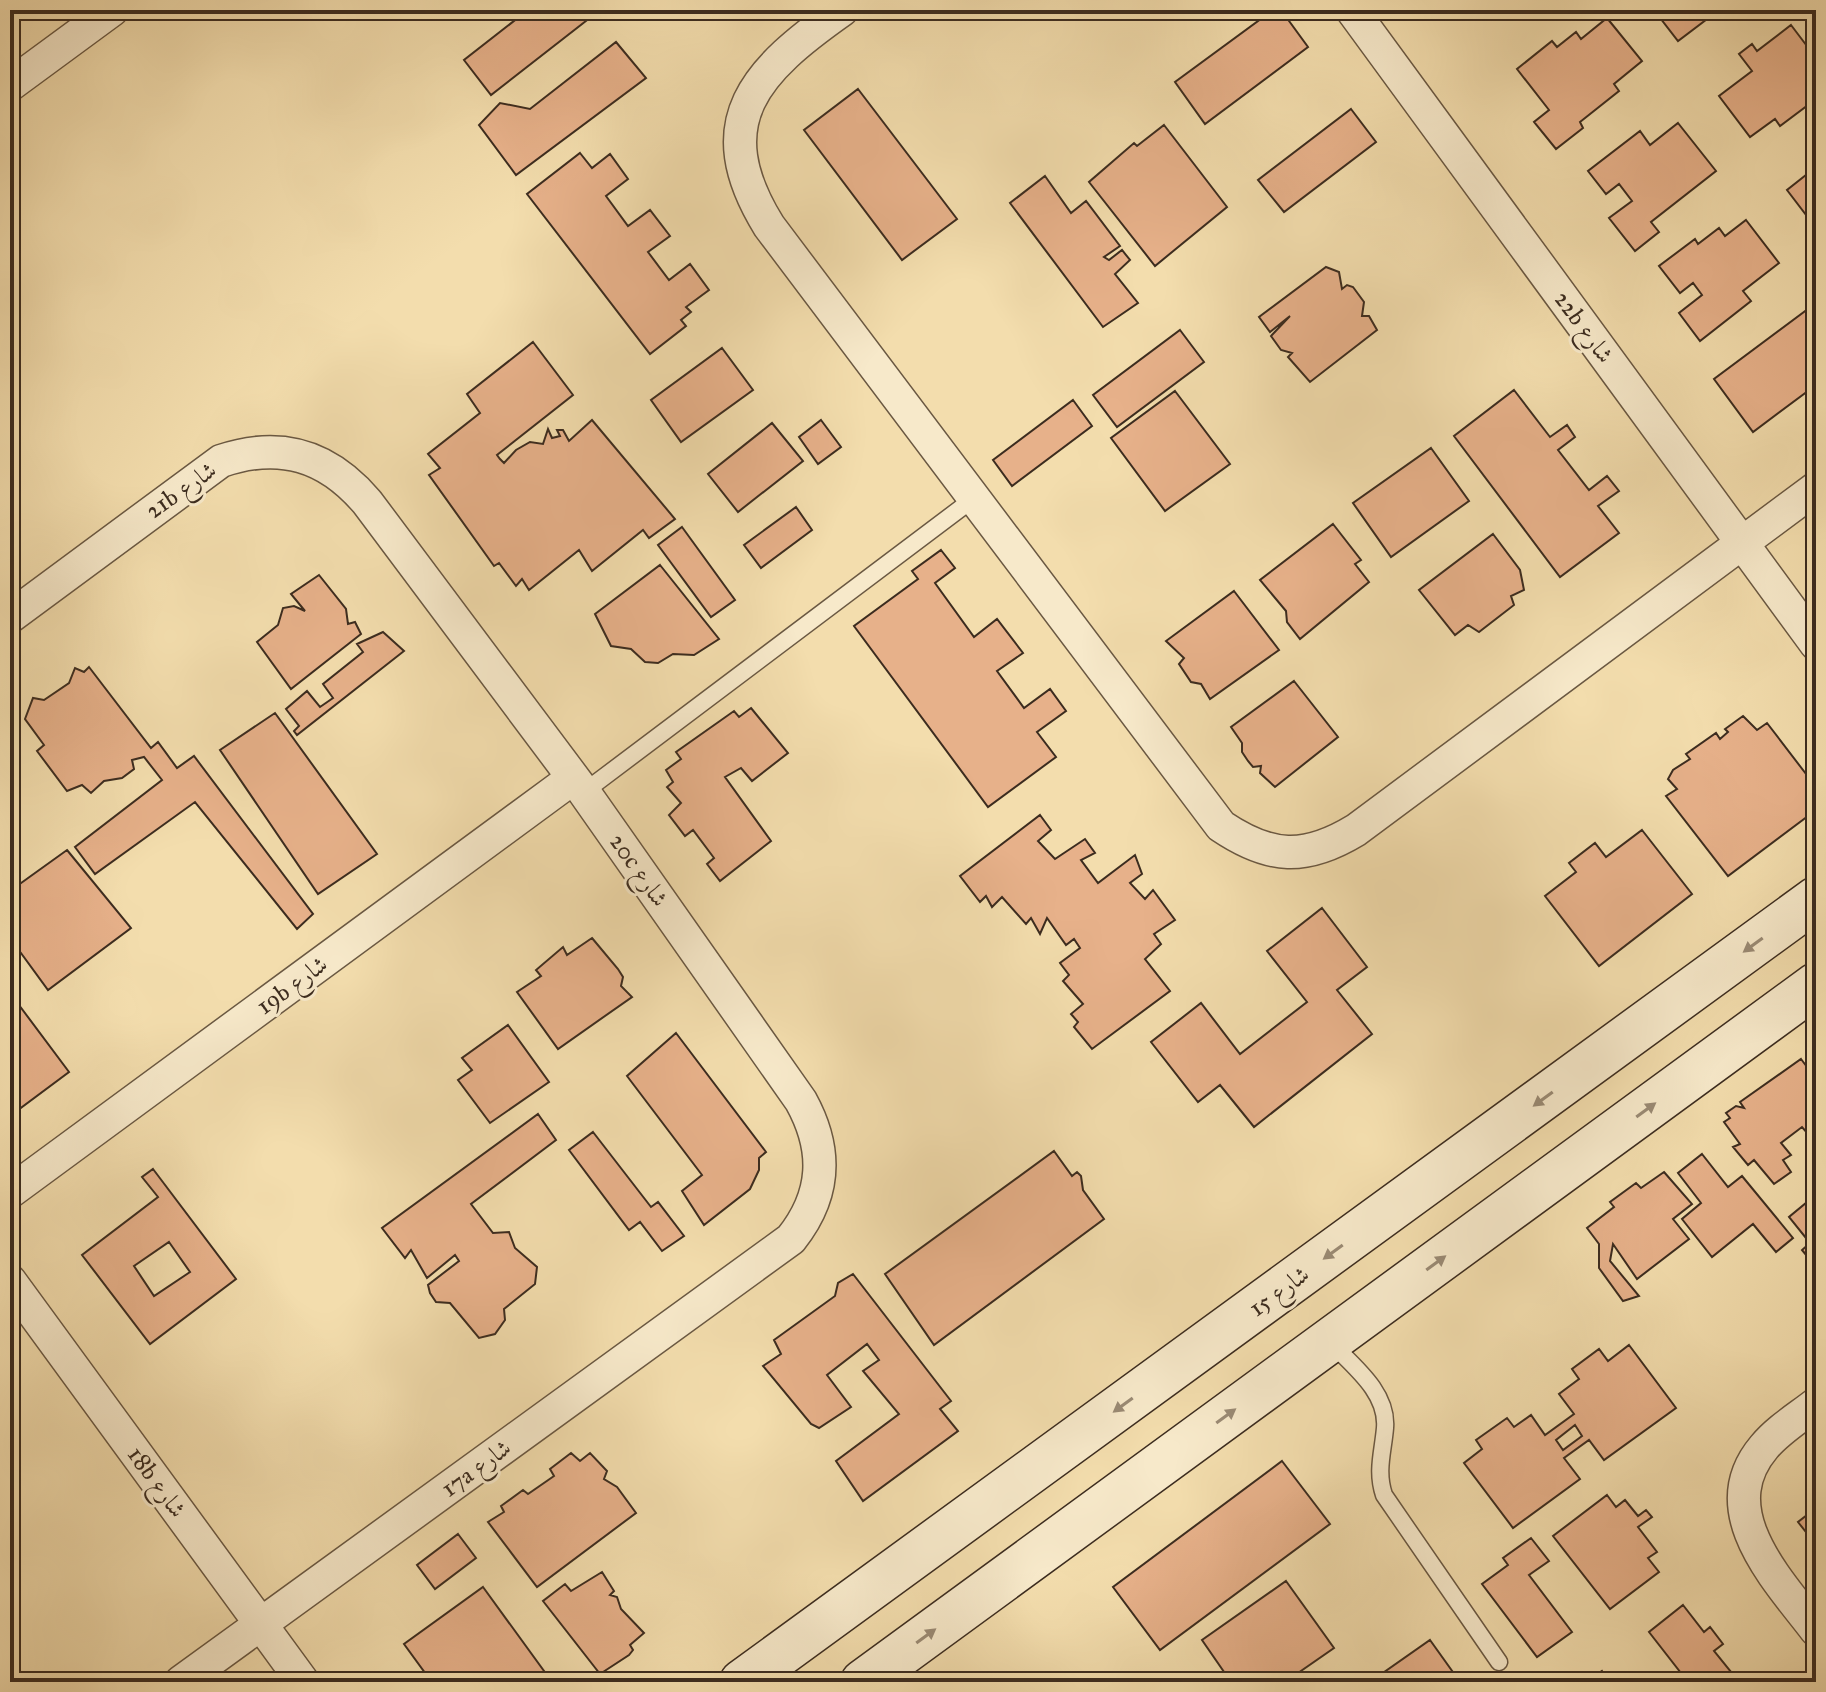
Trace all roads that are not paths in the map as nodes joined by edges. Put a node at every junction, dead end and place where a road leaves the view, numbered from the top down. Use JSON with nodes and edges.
{"nodes":[{"id":1,"x":112,"y":10,"type":"edge"},
{"id":2,"x":842,"y":10,"type":"edge"},
{"id":3,"x":1352,"y":10,"type":"edge"},
{"id":4,"x":10,"y":85,"type":"edge"},
{"id":5,"x":1816,"y":488,"type":"edge"},
{"id":6,"x":973,"y":499,"type":"junction"},
{"id":7,"x":367,"y":502,"type":"joint"},
{"id":8,"x":1743,"y":544,"type":"junction"},
{"id":9,"x":10,"y":617,"type":"edge"},
{"id":10,"x":1816,"y":644,"type":"edge"},
{"id":11,"x":578,"y":785,"type":"junction"},
{"id":12,"x":1816,"y":899,"type":"edge"},
{"id":13,"x":1816,"y":985,"type":"edge"},
{"id":14,"x":10,"y":1192,"type":"edge"},
{"id":15,"x":771,"y":1255,"type":"joint"},
{"id":16,"x":10,"y":1281,"type":"edge"},
{"id":17,"x":1329,"y":1341,"type":"junction"},
{"id":18,"x":1816,"y":1404,"type":"edge"},
{"id":19,"x":260,"y":1624,"type":"junction"},
{"id":20,"x":1816,"y":1630,"type":"edge"},
{"id":21,"x":1499,"y":1662,"type":"dead end"},
{"id":22,"x":181,"y":1682,"type":"edge"},
{"id":23,"x":303,"y":1682,"type":"edge"},
{"id":24,"x":742,"y":1682,"type":"edge"},
{"id":25,"x":863,"y":1682,"type":"edge"}],
"edges":[{"from":1,"to":4,"type":"street"},
{"from":2,"to":6,"type":"street"},
{"from":3,"to":8,"type":"street","name":"22b شارع"},
{"from":5,"to":8,"type":"street"},
{"from":6,"to":8,"type":"street"},
{"from":6,"to":11,"type":"lane"},
{"from":7,"to":9,"type":"street","name":"21b شارع"},
{"from":7,"to":11,"type":"street","name":"20c شارع"},
{"from":8,"to":10,"type":"street","name":"22b شارع"},
{"from":11,"to":14,"type":"street","name":"19b شارع"},
{"from":11,"to":15,"type":"street","name":"20c شارع"},
{"from":12,"to":24,"type":"street","name":"شارع 15","one_way":true},
{"from":17,"to":13,"type":"street","one_way":true},
{"from":15,"to":19,"type":"street","name":"17a شارع"},
{"from":16,"to":19,"type":"street","name":"18b شارع"},
{"from":17,"to":21,"type":"lane"},
{"from":25,"to":17,"type":"street","one_way":true},
{"from":18,"to":20,"type":"street"},
{"from":19,"to":22,"type":"street","name":"17a شارع"},
{"from":19,"to":23,"type":"street","name":"18b شارع"}]}
